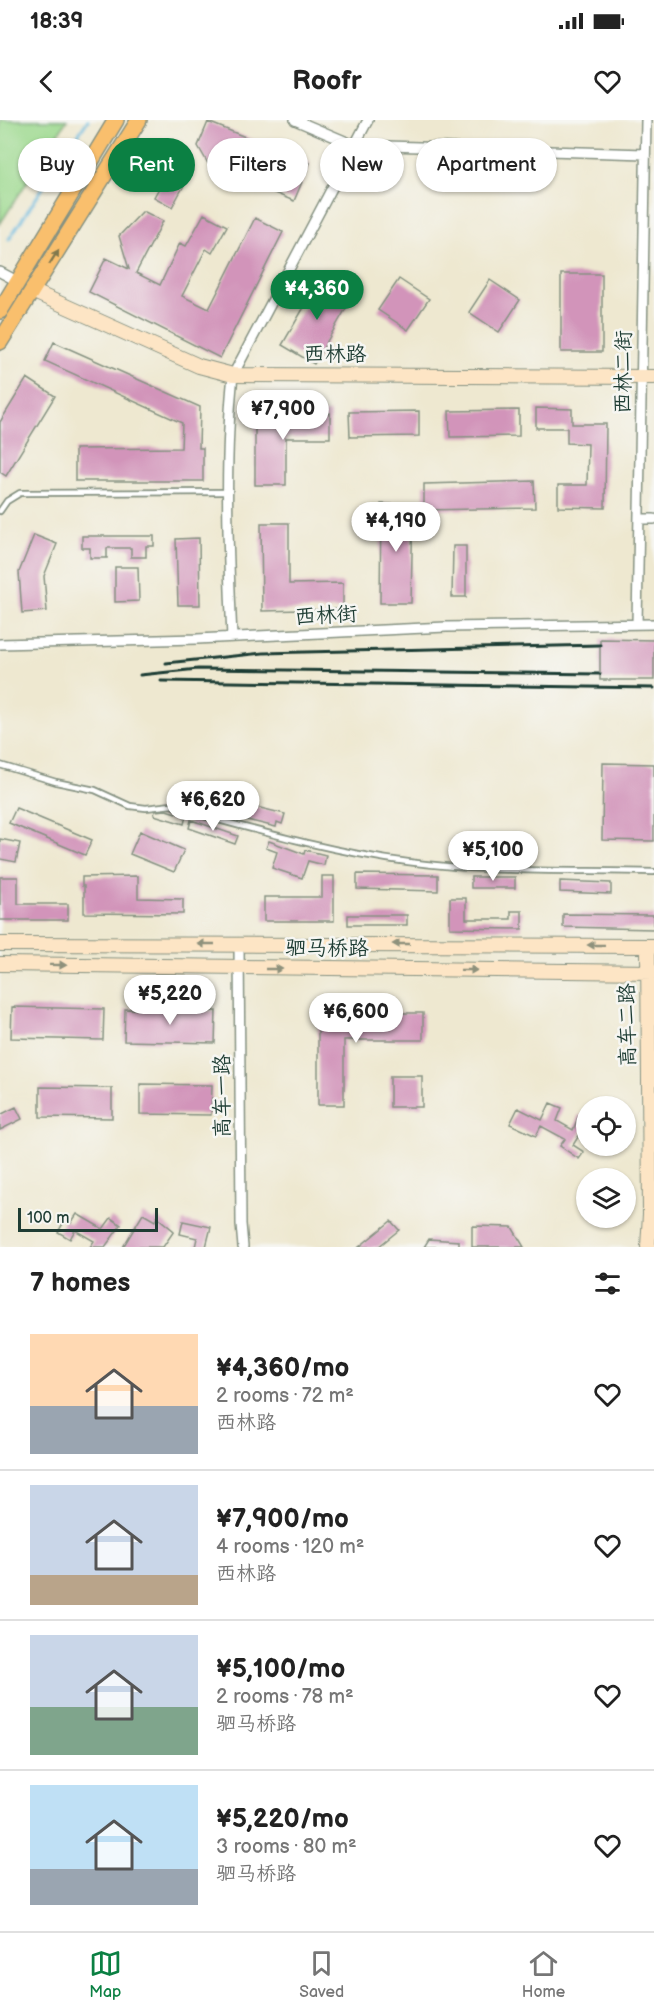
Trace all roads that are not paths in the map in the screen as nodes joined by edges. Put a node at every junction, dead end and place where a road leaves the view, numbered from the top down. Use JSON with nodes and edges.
{"nodes":[{"id":1,"x":116,"y":120,"type":"edge"},
{"id":2,"x":139,"y":120,"type":"edge"},
{"id":3,"x":295,"y":120,"type":"edge"},
{"id":4,"x":368,"y":120,"type":"edge"},
{"id":5,"x":646,"y":120,"type":"edge"},
{"id":6,"x":337,"y":138,"type":"edge"},
{"id":7,"x":358,"y":138,"type":"edge"},
{"id":8,"x":404,"y":147,"type":"edge"},
{"id":9,"x":645,"y":154,"type":"junction"},
{"id":10,"x":329,"y":192,"type":"edge"},
{"id":11,"x":649,"y":192,"type":"edge"},
{"id":12,"x":0,"y":272,"type":"edge"},
{"id":13,"x":19,"y":282,"type":"junction"},
{"id":14,"x":32,"y":291,"type":"junction"},
{"id":15,"x":0,"y":311,"type":"edge"},
{"id":16,"x":0,"y":342,"type":"edge"},
{"id":17,"x":232,"y":375,"type":"junction"},
{"id":18,"x":648,"y":376,"type":"edge"},
{"id":19,"x":229,"y":492,"type":"junction"},
{"id":20,"x":0,"y":511,"type":"edge"},
{"id":21,"x":639,"y":519,"type":"junction"},
{"id":22,"x":654,"y":519,"type":"edge"},
{"id":23,"x":637,"y":624,"type":"junction"},
{"id":24,"x":654,"y":624,"type":"edge"},
{"id":25,"x":232,"y":638,"type":"junction"},
{"id":26,"x":0,"y":644,"type":"edge"},
{"id":27,"x":0,"y":765,"type":"edge"},
{"id":28,"x":654,"y":872,"type":"edge"},
{"id":29,"x":0,"y":944,"type":"edge"},
{"id":30,"x":239,"y":944,"type":"junction"},
{"id":31,"x":651,"y":946,"type":"edge"},
{"id":32,"x":0,"y":964,"type":"edge"},
{"id":33,"x":239,"y":968,"type":"junction"},
{"id":34,"x":651,"y":972,"type":"edge"},
{"id":35,"x":243,"y":1247,"type":"edge"},
{"id":36,"x":648,"y":1247,"type":"edge"}],
"edges":[{"from":1,"to":13,"type":"main road"},
{"from":14,"to":2,"type":"main road","one_way":true},
{"from":3,"to":6,"type":"street"},
{"from":4,"to":7,"type":"street"},
{"from":5,"to":9,"type":"street","name":"西林二街"},
{"from":8,"to":9,"type":"street"},
{"from":9,"to":11,"type":"street","name":"西林二街"},
{"from":10,"to":17,"type":"street"},
{"from":11,"to":18,"type":"street","name":"西林二街"},
{"from":12,"to":13,"type":"street"},
{"from":13,"to":15,"type":"main road"},
{"from":14,"to":16,"type":"main road"},
{"from":14,"to":17,"type":"main road","name":"西林路"},
{"from":17,"to":18,"type":"main road","name":"西林路"},
{"from":17,"to":19,"type":"street"},
{"from":18,"to":21,"type":"street","name":"西林二街"},
{"from":19,"to":20,"type":"lane"},
{"from":19,"to":25,"type":"street"},
{"from":21,"to":22,"type":"street"},
{"from":21,"to":23,"type":"street","name":"西林二街"},
{"from":23,"to":24,"type":"street","name":"西林街"},
{"from":23,"to":25,"type":"street","name":"西林街"},
{"from":25,"to":26,"type":"street","name":"西林街"},
{"from":27,"to":28,"type":"lane"},
{"from":30,"to":29,"type":"main road","name":"驷马桥路","one_way":true},
{"from":31,"to":30,"type":"main road","name":"驷马桥路","one_way":true},
{"from":30,"to":33,"type":"street","name":"高车一路"},
{"from":31,"to":34,"type":"main road","name":"高车二路"},
{"from":32,"to":33,"type":"main road","name":"驷马桥路","one_way":true},
{"from":33,"to":34,"type":"main road","name":"驷马桥路","one_way":true},
{"from":33,"to":35,"type":"street","name":"高车一路"},
{"from":34,"to":36,"type":"main road","name":"高车二路"}]}
